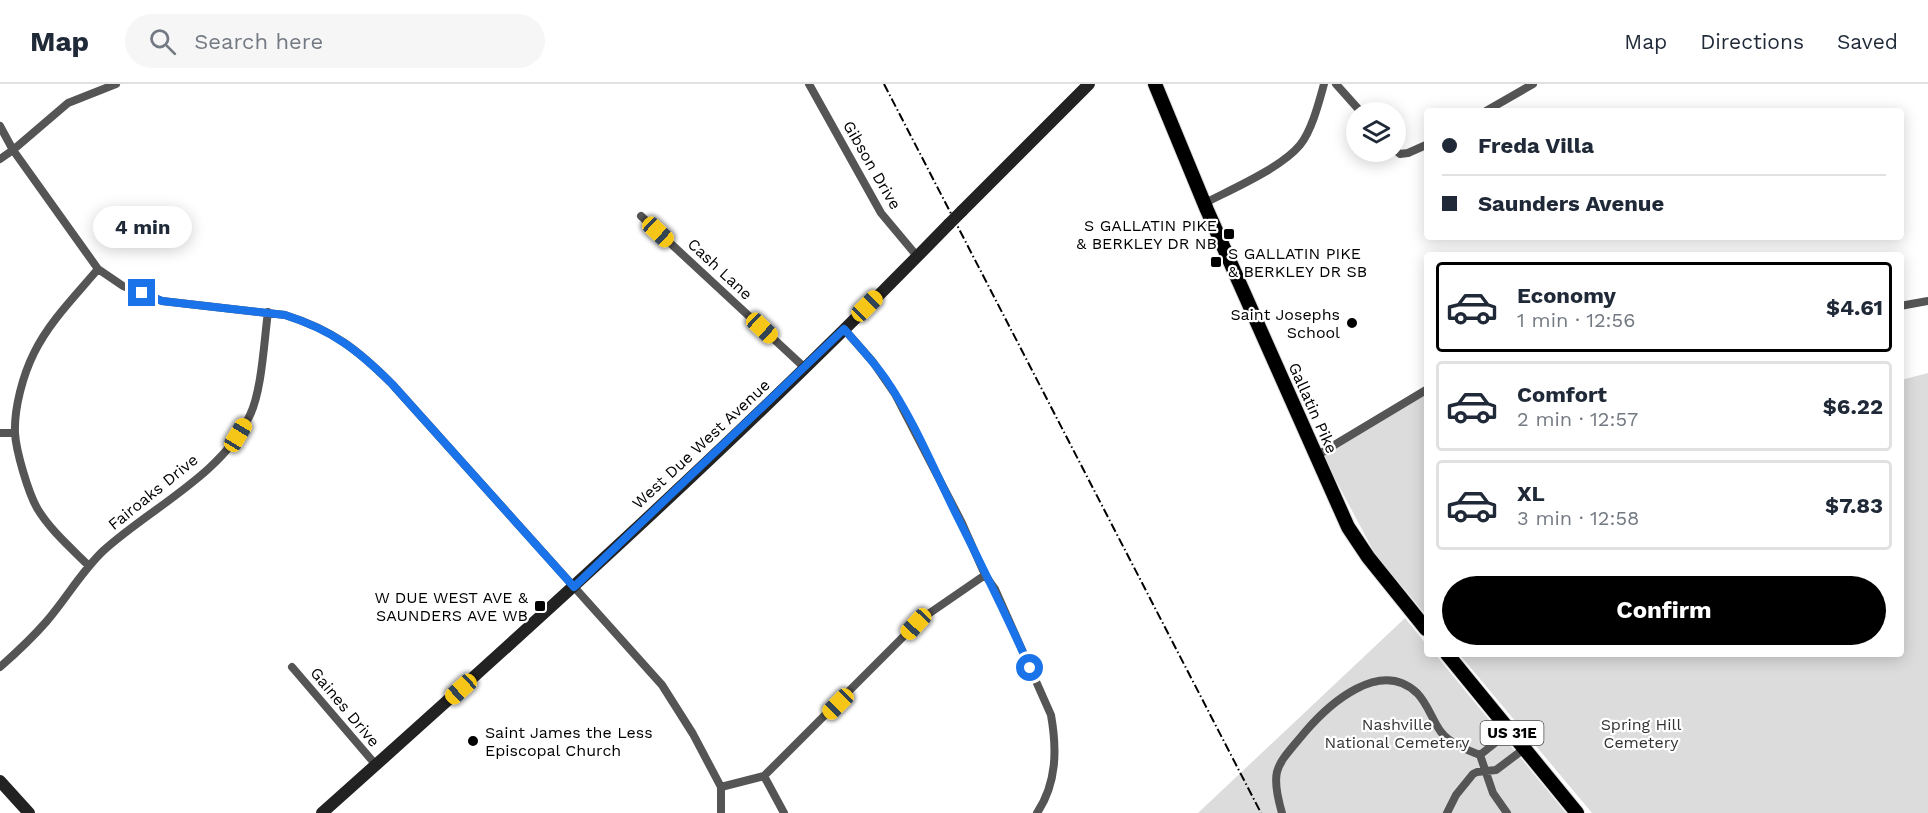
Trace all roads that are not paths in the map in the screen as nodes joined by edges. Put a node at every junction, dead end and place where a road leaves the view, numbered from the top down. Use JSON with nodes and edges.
{"nodes":[{"id":1,"x":116,"y":84,"type":"edge"},
{"id":2,"x":809,"y":84,"type":"edge"},
{"id":3,"x":1089,"y":84,"type":"edge"},
{"id":4,"x":1155,"y":84,"type":"edge"},
{"id":5,"x":1324,"y":84,"type":"edge"},
{"id":6,"x":1336,"y":84,"type":"edge"},
{"id":7,"x":1533,"y":84,"type":"edge"},
{"id":8,"x":1352,"y":102,"type":"edge"},
{"id":9,"x":1491,"y":108,"type":"edge"},
{"id":10,"x":0,"y":126,"type":"edge"},
{"id":11,"x":1424,"y":146,"type":"edge"},
{"id":12,"x":13,"y":150,"type":"junction"},
{"id":13,"x":1406,"y":153,"type":"edge"},
{"id":14,"x":0,"y":159,"type":"edge"},
{"id":15,"x":1205,"y":203,"type":"junction"},
{"id":16,"x":641,"y":216,"type":"dead end"},
{"id":17,"x":917,"y":256,"type":"junction"},
{"id":18,"x":98,"y":269,"type":"junction"},
{"id":19,"x":1928,"y":301,"type":"edge"},
{"id":20,"x":1904,"y":305,"type":"edge"},
{"id":21,"x":268,"y":312,"type":"junction"},
{"id":22,"x":844,"y":329,"type":"junction"},
{"id":23,"x":805,"y":368,"type":"junction"},
{"id":24,"x":1424,"y":391,"type":"edge"},
{"id":25,"x":0,"y":433,"type":"edge"},
{"id":26,"x":15,"y":433,"type":"junction"},
{"id":27,"x":1316,"y":456,"type":"junction"},
{"id":28,"x":89,"y":566,"type":"junction"},
{"id":29,"x":985,"y":575,"type":"junction"},
{"id":30,"x":574,"y":587,"type":"junction"},
{"id":31,"x":1424,"y":627,"type":"edge"},
{"id":32,"x":1449,"y":657,"type":"edge"},
{"id":33,"x":0,"y":667,"type":"edge"},
{"id":34,"x":292,"y":667,"type":"dead end"},
{"id":35,"x":1510,"y":731,"type":"junction"},
{"id":36,"x":1524,"y":748,"type":"junction"},
{"id":37,"x":1480,"y":755,"type":"junction"},
{"id":38,"x":376,"y":765,"type":"junction"},
{"id":39,"x":1485,"y":771,"type":"junction"},
{"id":40,"x":764,"y":776,"type":"junction"},
{"id":41,"x":0,"y":781,"type":"edge"},
{"id":42,"x":721,"y":787,"type":"junction"},
{"id":43,"x":29,"y":813,"type":"edge"},
{"id":44,"x":322,"y":813,"type":"edge"},
{"id":45,"x":721,"y":813,"type":"edge"},
{"id":46,"x":784,"y":813,"type":"edge"},
{"id":47,"x":1037,"y":813,"type":"edge"},
{"id":48,"x":1282,"y":813,"type":"edge"},
{"id":49,"x":1447,"y":813,"type":"edge"},
{"id":50,"x":1507,"y":813,"type":"edge"},
{"id":51,"x":1577,"y":813,"type":"edge"}],
"edges":[{"from":1,"to":12,"type":"street"},
{"from":2,"to":17,"type":"street","name":"Gibson Drive"},
{"from":3,"to":17,"type":"main road","name":"West Due West Avenue","bridge":true},
{"from":4,"to":15,"type":"main road","name":"Gallatin Pike"},
{"from":5,"to":15,"type":"street"},
{"from":6,"to":8,"type":"street"},
{"from":7,"to":9,"type":"street"},
{"from":10,"to":12,"type":"street"},
{"from":11,"to":13,"type":"street"},
{"from":12,"to":14,"type":"street"},
{"from":12,"to":18,"type":"street"},
{"from":15,"to":27,"type":"main road","name":"Gallatin Pike"},
{"from":16,"to":23,"type":"street","name":"Cash Lane"},
{"from":17,"to":22,"type":"main road","name":"West Due West Avenue"},
{"from":18,"to":21,"type":"street"},
{"from":18,"to":26,"type":"street"},
{"from":19,"to":20,"type":"street"},
{"from":21,"to":28,"type":"street","name":"Fairoaks Drive"},
{"from":21,"to":30,"type":"street"},
{"from":22,"to":23,"type":"main road","name":"West Due West Avenue"},
{"from":22,"to":29,"type":"street"},
{"from":23,"to":30,"type":"main road","name":"West Due West Avenue"},
{"from":24,"to":27,"type":"street"},
{"from":25,"to":26,"type":"street"},
{"from":26,"to":28,"type":"street"},
{"from":27,"to":31,"type":"main road","name":"Gallatin Pike"},
{"from":28,"to":33,"type":"street","name":"Fairoaks Drive"},
{"from":29,"to":40,"type":"street"},
{"from":29,"to":47,"type":"street"},
{"from":30,"to":38,"type":"main road","name":"West Due West Avenue"},
{"from":30,"to":42,"type":"street"},
{"from":32,"to":35,"type":"main road","number":"US 31E"},
{"from":34,"to":38,"type":"street","name":"Gaines Drive"},
{"from":35,"to":36,"type":"main road","number":"US 31E"},
{"from":35,"to":37,"type":"street"},
{"from":36,"to":39,"type":"street"},
{"from":36,"to":51,"type":"main road","number":"US 31E"},
{"from":37,"to":39,"type":"street"},
{"from":37,"to":48,"type":"street"},
{"from":38,"to":44,"type":"main road","name":"West Due West Avenue"},
{"from":39,"to":49,"type":"street"},
{"from":39,"to":50,"type":"street"},
{"from":40,"to":42,"type":"street"},
{"from":40,"to":46,"type":"street"},
{"from":41,"to":43,"type":"main road"},
{"from":42,"to":45,"type":"street"}]}
